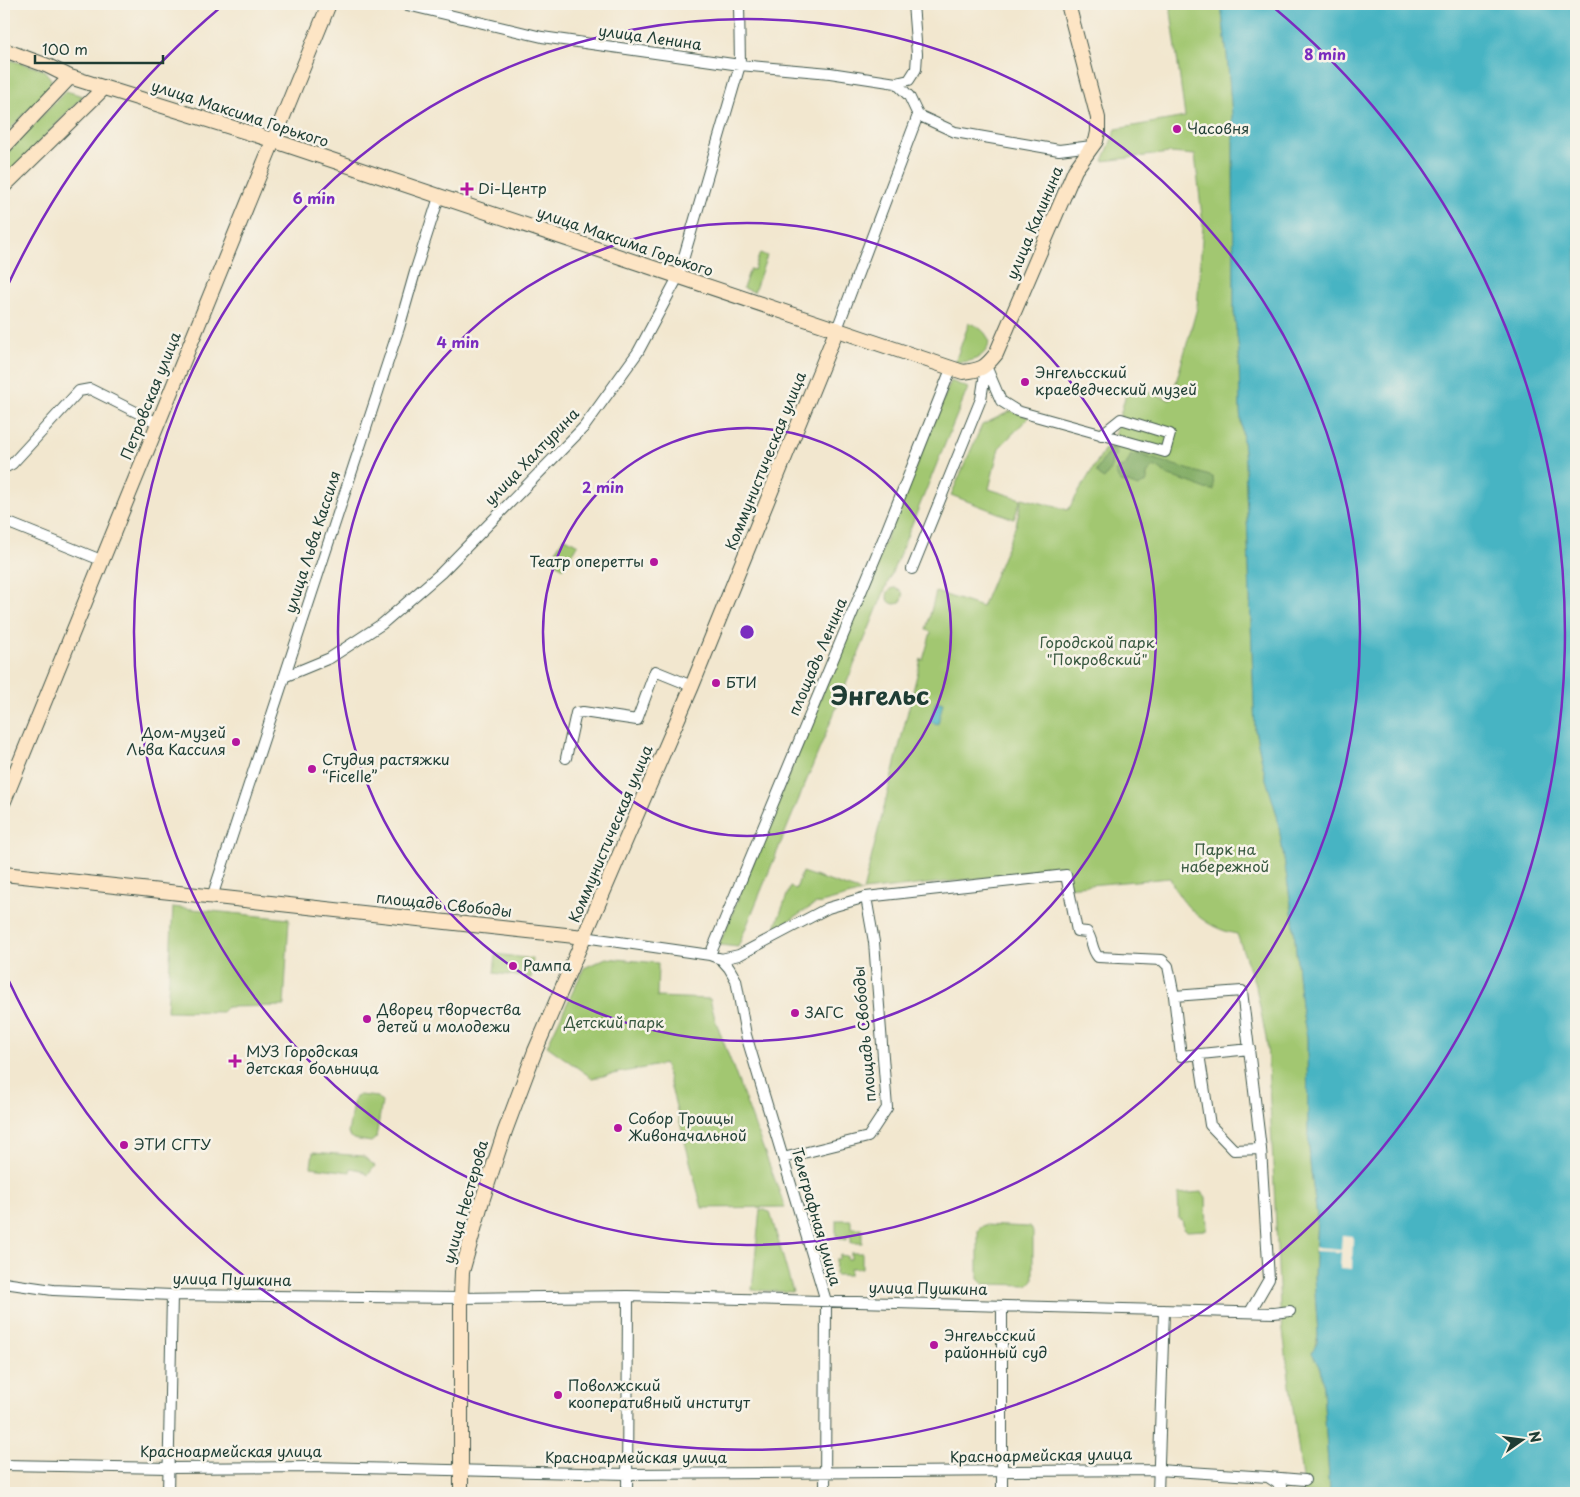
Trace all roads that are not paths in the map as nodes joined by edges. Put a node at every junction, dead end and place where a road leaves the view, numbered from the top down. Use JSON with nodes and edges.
{"nodes":[{"id":1,"x":328,"y":4,"type":"edge"},
{"id":2,"x":403,"y":4,"type":"edge"},
{"id":3,"x":739,"y":4,"type":"edge"},
{"id":4,"x":913,"y":4,"type":"edge"},
{"id":5,"x":1068,"y":4,"type":"edge"},
{"id":6,"x":4,"y":50,"type":"edge"},
{"id":7,"x":740,"y":64,"type":"junction"},
{"id":8,"x":70,"y":77,"type":"junction"},
{"id":9,"x":896,"y":83,"type":"junction"},
{"id":10,"x":104,"y":88,"type":"junction"},
{"id":11,"x":918,"y":115,"type":"junction"},
{"id":12,"x":272,"y":140,"type":"junction"},
{"id":13,"x":1092,"y":146,"type":"junction"},
{"id":14,"x":4,"y":147,"type":"edge"},
{"id":15,"x":4,"y":186,"type":"edge"},
{"id":16,"x":439,"y":197,"type":"junction"},
{"id":17,"x":678,"y":277,"type":"junction"},
{"id":18,"x":837,"y":329,"type":"junction"},
{"id":19,"x":986,"y":366,"type":"junction"},
{"id":20,"x":951,"y":369,"type":"junction"},
{"id":21,"x":158,"y":423,"type":"junction"},
{"id":22,"x":1101,"y":434,"type":"junction"},
{"id":23,"x":4,"y":468,"type":"edge"},
{"id":24,"x":4,"y":521,"type":"edge"},
{"id":25,"x":101,"y":560,"type":"junction"},
{"id":26,"x":912,"y":569,"type":"dead end"},
{"id":27,"x":284,"y":677,"type":"junction"},
{"id":28,"x":692,"y":686,"type":"junction"},
{"id":29,"x":566,"y":758,"type":"dead end"},
{"id":30,"x":4,"y":801,"type":"edge"},
{"id":31,"x":4,"y":874,"type":"edge"},
{"id":32,"x":212,"y":897,"type":"junction"},
{"id":33,"x":866,"y":897,"type":"junction"},
{"id":34,"x":584,"y":937,"type":"junction"},
{"id":35,"x":710,"y":955,"type":"junction"},
{"id":36,"x":721,"y":959,"type":"junction"},
{"id":37,"x":1174,"y":996,"type":"junction"},
{"id":38,"x":1250,"y":1048,"type":"junction"},
{"id":39,"x":1199,"y":1054,"type":"junction"},
{"id":40,"x":1261,"y":1149,"type":"junction"},
{"id":41,"x":784,"y":1158,"type":"junction"},
{"id":42,"x":4,"y":1283,"type":"edge"},
{"id":43,"x":172,"y":1295,"type":"junction"},
{"id":44,"x":628,"y":1296,"type":"junction"},
{"id":45,"x":461,"y":1298,"type":"junction"},
{"id":46,"x":826,"y":1302,"type":"junction"},
{"id":47,"x":1002,"y":1306,"type":"junction"},
{"id":48,"x":1164,"y":1310,"type":"junction"},
{"id":49,"x":1290,"y":1311,"type":"dead end"},
{"id":50,"x":1250,"y":1312,"type":"junction"},
{"id":51,"x":4,"y":1465,"type":"edge"},
{"id":52,"x":170,"y":1468,"type":"junction"},
{"id":53,"x":461,"y":1470,"type":"junction"},
{"id":54,"x":1158,"y":1470,"type":"junction"},
{"id":55,"x":1002,"y":1472,"type":"junction"},
{"id":56,"x":824,"y":1473,"type":"junction"},
{"id":57,"x":627,"y":1474,"type":"junction"},
{"id":58,"x":1268,"y":1477,"type":"junction"},
{"id":59,"x":1305,"y":1480,"type":"dead end"},
{"id":60,"x":168,"y":1493,"type":"edge"},
{"id":61,"x":461,"y":1493,"type":"edge"},
{"id":62,"x":627,"y":1493,"type":"edge"},
{"id":63,"x":825,"y":1493,"type":"edge"},
{"id":64,"x":1002,"y":1493,"type":"edge"},
{"id":65,"x":1158,"y":1493,"type":"edge"},
{"id":66,"x":1286,"y":1493,"type":"edge"}],
"edges":[{"from":1,"to":12,"type":"main road","name":"Петровская улица"},
{"from":2,"to":7,"type":"street","name":"улица Ленина"},
{"from":3,"to":7,"type":"street","name":"улица Халтурина"},
{"from":4,"to":9,"type":"street"},
{"from":5,"to":13,"type":"main road","name":"улица Калинина"},
{"from":6,"to":8,"type":"main road","name":"улица Максима Горького"},
{"from":7,"to":9,"type":"street","name":"улица Ленина"},
{"from":7,"to":17,"type":"street","name":"улица Халтурина"},
{"from":8,"to":10,"type":"main road","name":"улица Максима Горького"},
{"from":8,"to":14,"type":"main road"},
{"from":9,"to":11,"type":"street"},
{"from":10,"to":12,"type":"main road","name":"улица Максима Горького"},
{"from":10,"to":15,"type":"main road"},
{"from":11,"to":13,"type":"street"},
{"from":11,"to":18,"type":"street","name":"Коммунистическая улица"},
{"from":12,"to":16,"type":"main road","name":"улица Максима Горького"},
{"from":12,"to":21,"type":"main road","name":"Петровская улица"},
{"from":13,"to":19,"type":"main road","name":"улица Калинина"},
{"from":16,"to":17,"type":"main road","name":"улица Максима Горького"},
{"from":16,"to":27,"type":"street","name":"улица Льва Кассиля"},
{"from":17,"to":18,"type":"main road","name":"улица Максима Горького"},
{"from":17,"to":27,"type":"street","name":"улица Халтурина"},
{"from":18,"to":20,"type":"main road","name":"улица Максима Горького"},
{"from":18,"to":28,"type":"main road","name":"Коммунистическая улица"},
{"from":19,"to":20,"type":"main road","name":"улица Максима Горького"},
{"from":19,"to":22,"type":"street"},
{"from":19,"to":26,"type":"street"},
{"from":20,"to":35,"type":"street","name":"площадь Ленина"},
{"from":21,"to":23,"type":"street"},
{"from":21,"to":25,"type":"main road","name":"Петровская улица"},
{"from":22,"to":22,"type":"street"},
{"from":24,"to":25,"type":"street"},
{"from":25,"to":30,"type":"main road","name":"Петровская улица"},
{"from":27,"to":32,"type":"street","name":"улица Льва Кассиля"},
{"from":28,"to":29,"type":"street"},
{"from":28,"to":34,"type":"main road","name":"Коммунистическая улица"},
{"from":31,"to":32,"type":"main road","name":"площадь Свободы"},
{"from":32,"to":34,"type":"main road","name":"площадь Свободы"},
{"from":33,"to":36,"type":"street"},
{"from":33,"to":37,"type":"street"},
{"from":33,"to":41,"type":"street","name":"площадь Свободы"},
{"from":34,"to":35,"type":"street","name":"площадь Свободы"},
{"from":34,"to":45,"type":"main road","name":"улица Нестерова"},
{"from":35,"to":36,"type":"street","name":"площадь Свободы"},
{"from":36,"to":41,"type":"street","name":"Телеграфная улица"},
{"from":37,"to":38,"type":"street"},
{"from":37,"to":39,"type":"street"},
{"from":38,"to":39,"type":"street"},
{"from":38,"to":40,"type":"street"},
{"from":39,"to":40,"type":"street"},
{"from":40,"to":50,"type":"street"},
{"from":41,"to":46,"type":"street","name":"Телеграфная улица"},
{"from":42,"to":43,"type":"street","name":"улица Пушкина"},
{"from":43,"to":45,"type":"street","name":"улица Пушкина"},
{"from":43,"to":52,"type":"street"},
{"from":44,"to":45,"type":"street","name":"улица Пушкина"},
{"from":44,"to":46,"type":"street","name":"улица Пушкина"},
{"from":44,"to":57,"type":"street"},
{"from":45,"to":53,"type":"main road","name":"улица Нестерова"},
{"from":46,"to":47,"type":"street","name":"улица Пушкина"},
{"from":46,"to":56,"type":"street","name":"Телеграфная улица"},
{"from":47,"to":48,"type":"street","name":"улица Пушкина"},
{"from":47,"to":55,"type":"street"},
{"from":48,"to":50,"type":"street","name":"улица Пушкина"},
{"from":48,"to":54,"type":"street"},
{"from":49,"to":50,"type":"street","name":"улица Пушкина"},
{"from":51,"to":52,"type":"street","name":"Красноармейская улица"},
{"from":52,"to":53,"type":"street","name":"Красноармейская улица"},
{"from":52,"to":60,"type":"street"},
{"from":53,"to":57,"type":"street","name":"Красноармейская улица"},
{"from":53,"to":61,"type":"main road","name":"улица Нестерова"},
{"from":54,"to":55,"type":"street","name":"Красноармейская улица"},
{"from":54,"to":58,"type":"street","name":"Красноармейская улица"},
{"from":54,"to":65,"type":"street"},
{"from":55,"to":56,"type":"street","name":"Красноармейская улица"},
{"from":55,"to":64,"type":"street"},
{"from":56,"to":57,"type":"street","name":"Красноармейская улица"},
{"from":56,"to":63,"type":"street","name":"Телеграфная улица"},
{"from":57,"to":62,"type":"street"},
{"from":58,"to":59,"type":"street","name":"Красноармейская улица"},
{"from":58,"to":66,"type":"street"}]}
